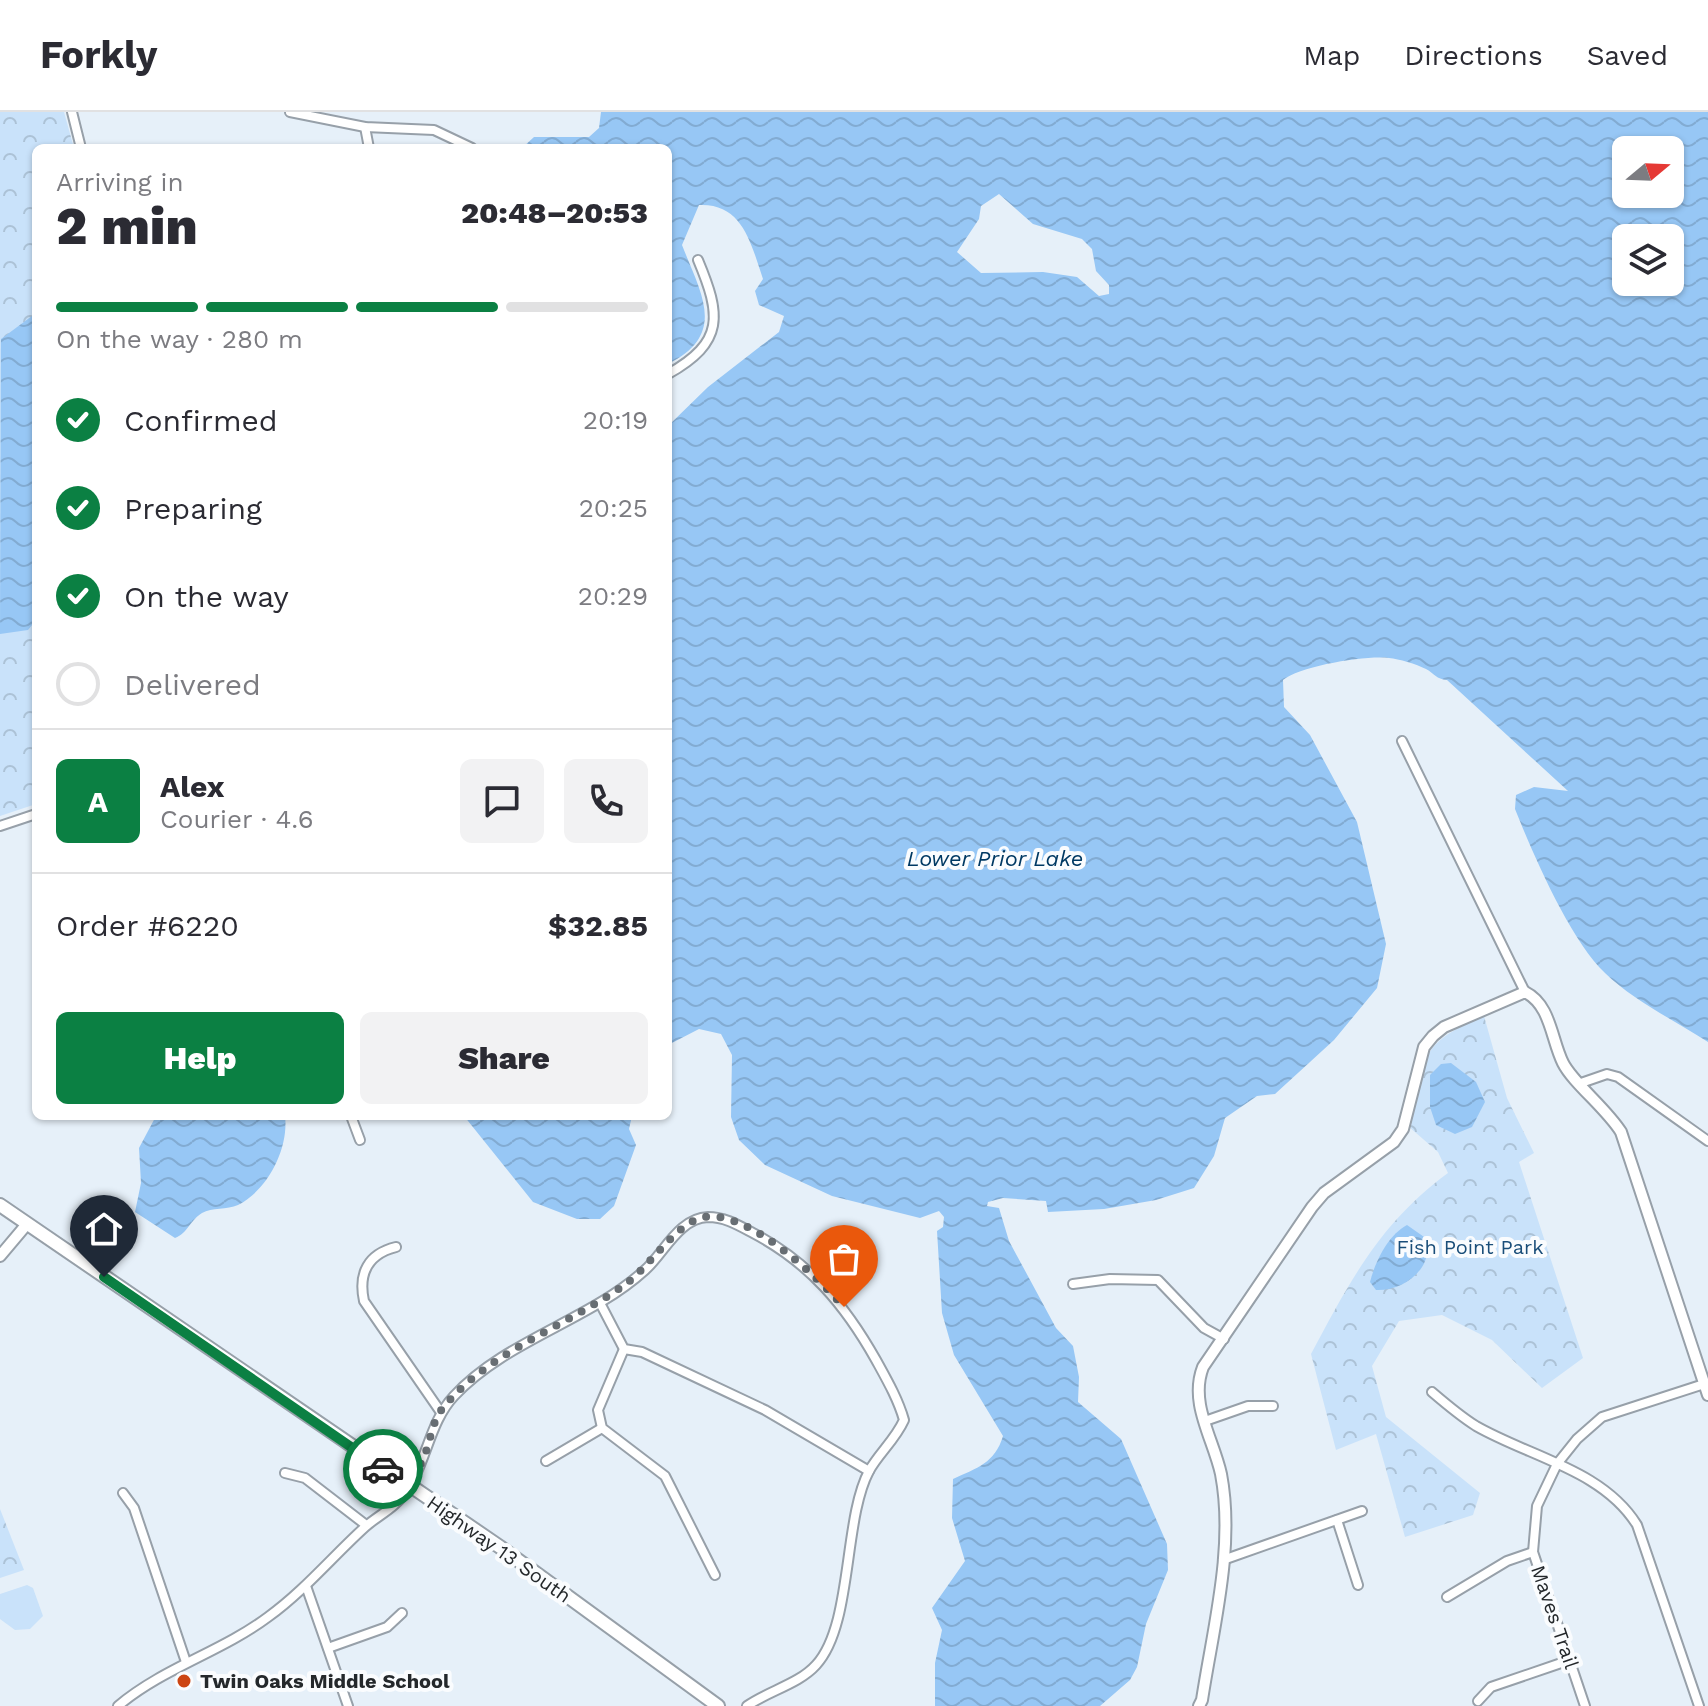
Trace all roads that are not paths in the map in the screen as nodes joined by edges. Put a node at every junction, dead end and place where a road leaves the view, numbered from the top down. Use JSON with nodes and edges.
{"nodes":[{"id":1,"x":72,"y":112,"type":"edge"},
{"id":2,"x":290,"y":112,"type":"edge"},
{"id":3,"x":365,"y":127,"type":"junction"},
{"id":4,"x":80,"y":144,"type":"edge"},
{"id":5,"x":368,"y":144,"type":"edge"},
{"id":6,"x":464,"y":144,"type":"edge"},
{"id":7,"x":698,"y":260,"type":"dead end"},
{"id":8,"x":672,"y":371,"type":"edge"},
{"id":9,"x":1402,"y":741,"type":"dead end"},
{"id":10,"x":32,"y":815,"type":"edge"},
{"id":11,"x":0,"y":826,"type":"edge"},
{"id":12,"x":1525,"y":992,"type":"junction"},
{"id":13,"x":1581,"y":1083,"type":"junction"},
{"id":14,"x":352,"y":1120,"type":"edge"},
{"id":15,"x":360,"y":1140,"type":"dead end"},
{"id":16,"x":1708,"y":1141,"type":"edge"},
{"id":17,"x":0,"y":1205,"type":"edge"},
{"id":18,"x":27,"y":1224,"type":"junction"},
{"id":19,"x":396,"y":1247,"type":"dead end"},
{"id":20,"x":0,"y":1256,"type":"edge"},
{"id":21,"x":1073,"y":1284,"type":"dead end"},
{"id":22,"x":600,"y":1303,"type":"junction"},
{"id":23,"x":1224,"y":1339,"type":"junction"},
{"id":24,"x":624,"y":1349,"type":"junction"},
{"id":25,"x":1706,"y":1383,"type":"edge"},
{"id":26,"x":1432,"y":1392,"type":"dead end"},
{"id":27,"x":1708,"y":1395,"type":"edge"},
{"id":28,"x":1273,"y":1406,"type":"dead end"},
{"id":29,"x":440,"y":1411,"type":"junction"},
{"id":30,"x":1205,"y":1421,"type":"junction"},
{"id":31,"x":602,"y":1428,"type":"junction"},
{"id":32,"x":546,"y":1461,"type":"dead end"},
{"id":33,"x":1557,"y":1464,"type":"junction"},
{"id":34,"x":869,"y":1471,"type":"junction"},
{"id":35,"x":285,"y":1473,"type":"dead end"},
{"id":36,"x":409,"y":1487,"type":"junction"},
{"id":37,"x":123,"y":1493,"type":"dead end"},
{"id":38,"x":1362,"y":1511,"type":"dead end"},
{"id":39,"x":1337,"y":1520,"type":"junction"},
{"id":40,"x":366,"y":1525,"type":"junction"},
{"id":41,"x":1533,"y":1552,"type":"junction"},
{"id":42,"x":1223,"y":1560,"type":"junction"},
{"id":43,"x":715,"y":1575,"type":"dead end"},
{"id":44,"x":1358,"y":1585,"type":"dead end"},
{"id":45,"x":306,"y":1586,"type":"junction"},
{"id":46,"x":1447,"y":1597,"type":"dead end"},
{"id":47,"x":402,"y":1613,"type":"dead end"},
{"id":48,"x":328,"y":1648,"type":"junction"},
{"id":49,"x":1570,"y":1660,"type":"junction"},
{"id":50,"x":186,"y":1662,"type":"junction"},
{"id":51,"x":1478,"y":1701,"type":"dead end"},
{"id":52,"x":118,"y":1706,"type":"edge"},
{"id":53,"x":348,"y":1706,"type":"edge"},
{"id":54,"x":718,"y":1706,"type":"edge"},
{"id":55,"x":747,"y":1706,"type":"edge"},
{"id":56,"x":1199,"y":1706,"type":"edge"},
{"id":57,"x":1585,"y":1706,"type":"edge"},
{"id":58,"x":1699,"y":1706,"type":"edge"}],
"edges":[{"from":1,"to":4,"type":"street"},
{"from":2,"to":3,"type":"street"},
{"from":3,"to":5,"type":"street"},
{"from":3,"to":6,"type":"street"},
{"from":7,"to":8,"type":"street"},
{"from":9,"to":12,"type":"street"},
{"from":10,"to":11,"type":"street"},
{"from":12,"to":13,"type":"street"},
{"from":12,"to":23,"type":"street"},
{"from":13,"to":16,"type":"street"},
{"from":13,"to":25,"type":"street"},
{"from":14,"to":15,"type":"street"},
{"from":17,"to":18,"type":"main road","name":"Highway 13 South"},
{"from":18,"to":20,"type":"street"},
{"from":18,"to":36,"type":"main road","name":"Highway 13 South"},
{"from":19,"to":29,"type":"street"},
{"from":21,"to":23,"type":"street"},
{"from":22,"to":24,"type":"street"},
{"from":22,"to":29,"type":"street"},
{"from":22,"to":34,"type":"street"},
{"from":23,"to":30,"type":"street"},
{"from":24,"to":31,"type":"street"},
{"from":24,"to":34,"type":"street"},
{"from":25,"to":27,"type":"street"},
{"from":25,"to":33,"type":"street","name":"Maves Trail"},
{"from":26,"to":33,"type":"street"},
{"from":28,"to":30,"type":"street"},
{"from":29,"to":36,"type":"street"},
{"from":30,"to":42,"type":"street"},
{"from":31,"to":32,"type":"street"},
{"from":31,"to":43,"type":"street"},
{"from":33,"to":41,"type":"street","name":"Maves Trail"},
{"from":33,"to":58,"type":"street"},
{"from":34,"to":55,"type":"street"},
{"from":35,"to":40,"type":"street"},
{"from":36,"to":40,"type":"street"},
{"from":36,"to":54,"type":"main road","name":"Highway 13 South"},
{"from":37,"to":50,"type":"street"},
{"from":38,"to":39,"type":"street"},
{"from":39,"to":42,"type":"street"},
{"from":39,"to":44,"type":"street"},
{"from":40,"to":45,"type":"street"},
{"from":41,"to":46,"type":"street"},
{"from":41,"to":49,"type":"street","name":"Maves Trail"},
{"from":42,"to":56,"type":"street"},
{"from":45,"to":48,"type":"street"},
{"from":45,"to":50,"type":"street"},
{"from":47,"to":48,"type":"street"},
{"from":48,"to":53,"type":"street"},
{"from":49,"to":51,"type":"street"},
{"from":49,"to":57,"type":"street","name":"Maves Trail"},
{"from":50,"to":52,"type":"street"}]}
